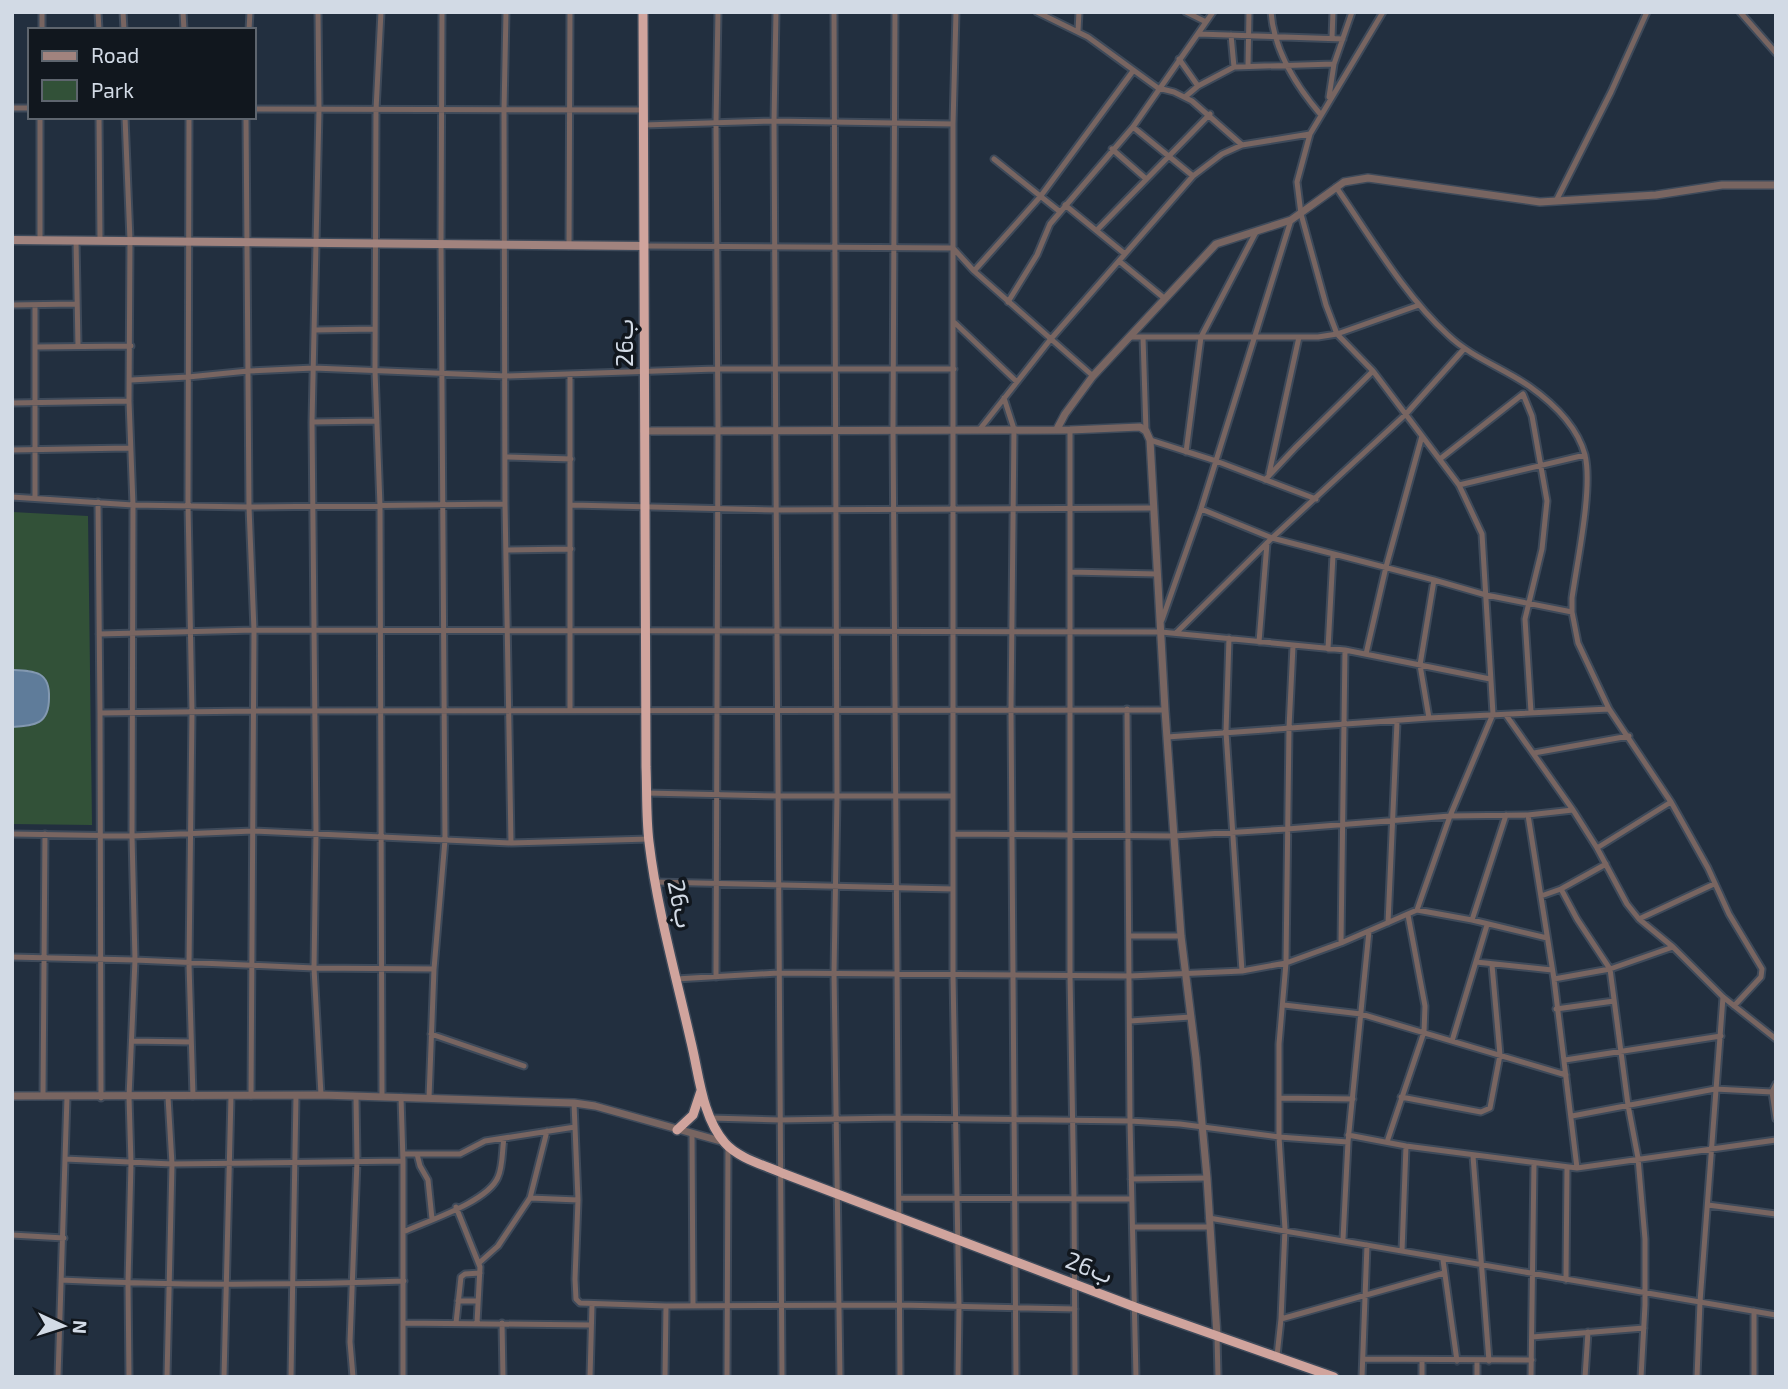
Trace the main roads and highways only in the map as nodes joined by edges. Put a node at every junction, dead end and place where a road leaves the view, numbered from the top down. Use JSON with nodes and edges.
{"nodes":[{"id":1,"x":643,"y":12,"type":"edge"},
{"id":2,"x":12,"y":240,"type":"edge"},
{"id":3,"x":644,"y":246,"type":"junction"},
{"id":4,"x":702,"y":1088,"type":"junction"},
{"id":5,"x":677,"y":1130,"type":"road end"},
{"id":6,"x":1312,"y":1373,"type":"edge"},
{"id":7,"x":1334,"y":1377,"type":"edge"}],
"edges":[{"from":1,"to":3,"type":"highway","name":"26ب"},
{"from":2,"to":3,"type":"main road"},
{"from":3,"to":4,"type":"highway","name":"26ب"},
{"from":4,"to":5,"type":"highway"},
{"from":4,"to":6,"type":"highway","name":"26ب"},
{"from":6,"to":7,"type":"highway","name":"26ب"}]}
